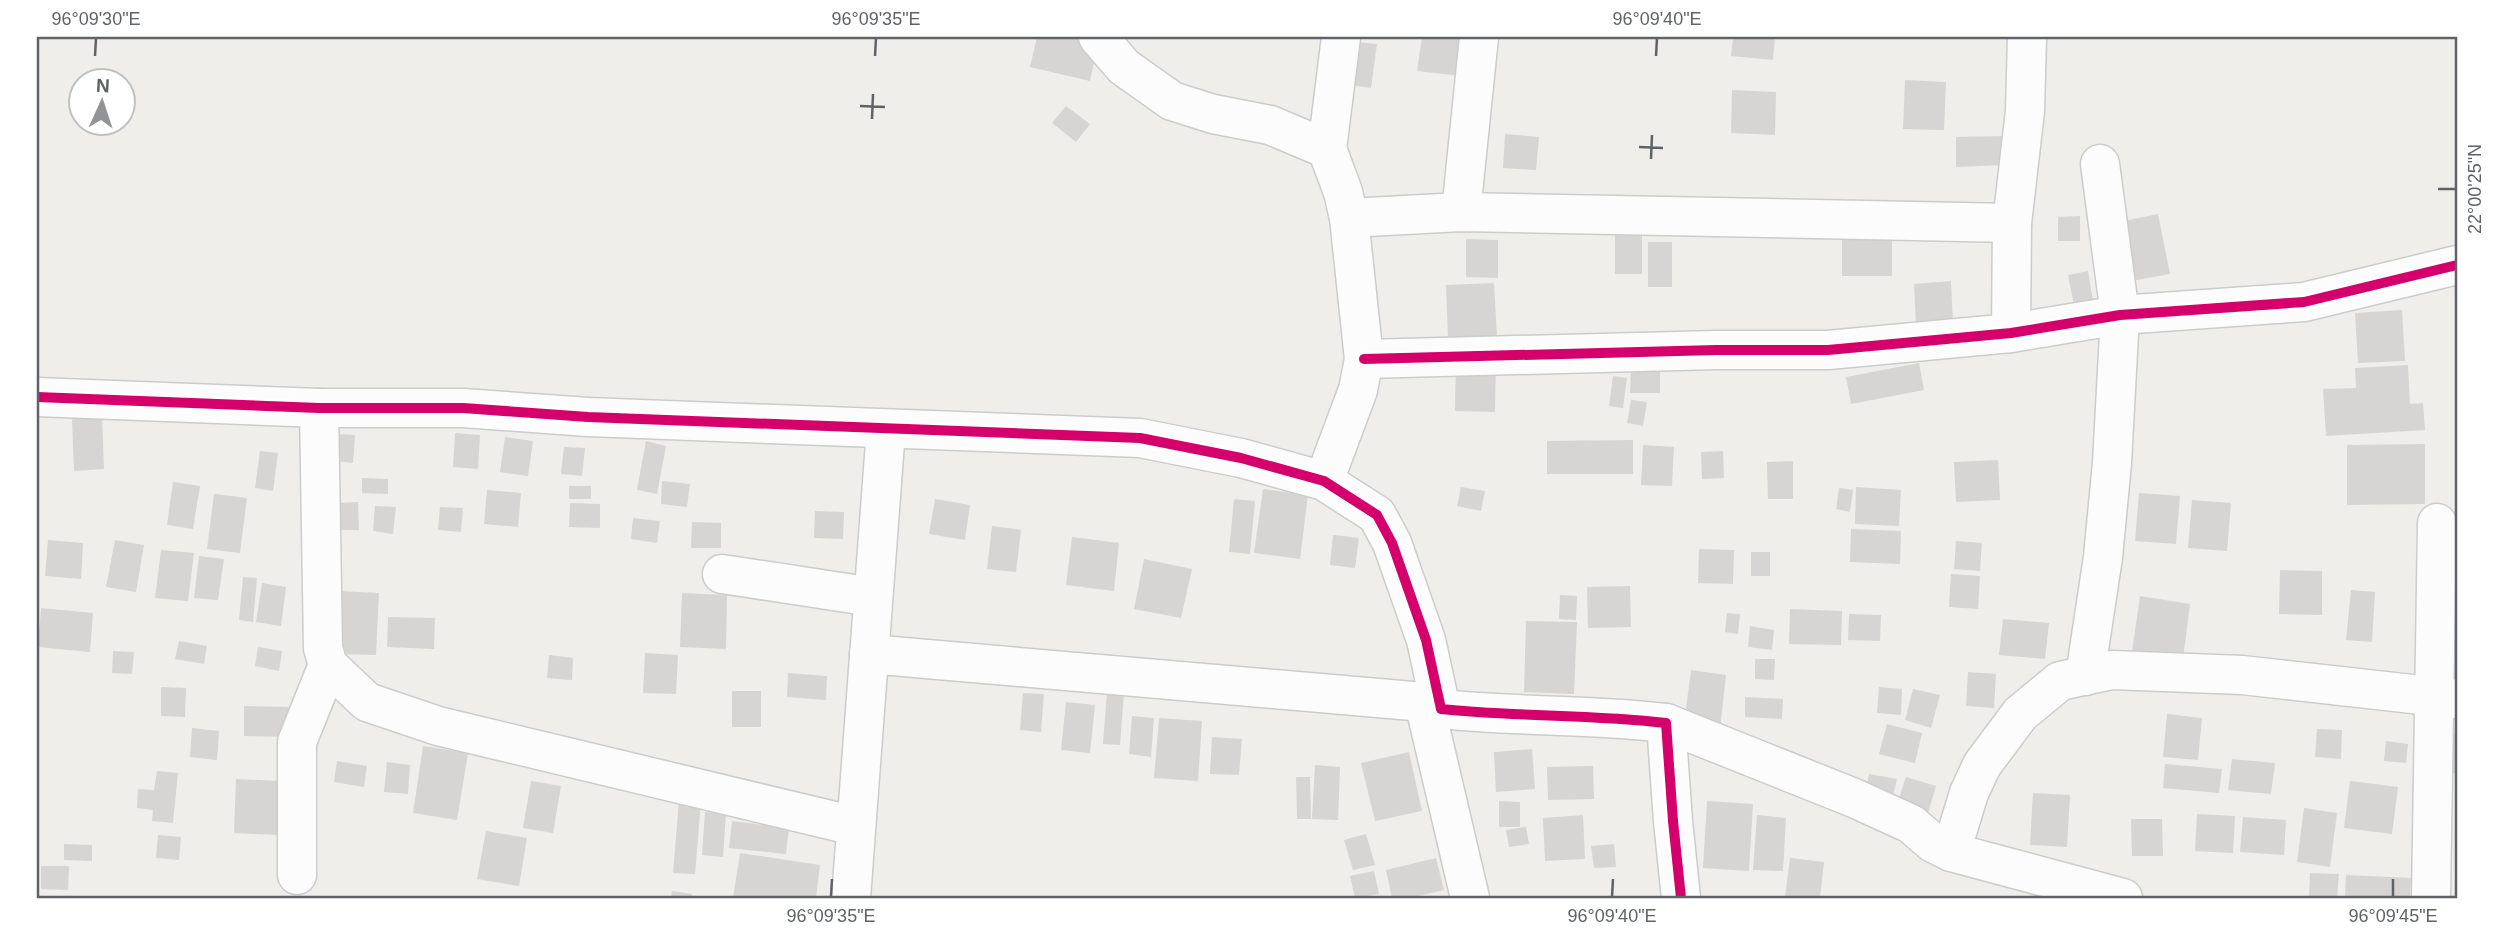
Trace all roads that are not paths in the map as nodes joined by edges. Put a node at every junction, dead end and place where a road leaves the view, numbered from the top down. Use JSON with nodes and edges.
{"nodes":[{"id":1,"x":1098,"y":37,"type":"edge"},
{"id":2,"x":1341,"y":37,"type":"edge"},
{"id":3,"x":1479,"y":37,"type":"edge"},
{"id":4,"x":2027,"y":37,"type":"edge"},
{"id":5,"x":1327,"y":149,"type":"junction"},
{"id":6,"x":2100,"y":164,"type":"dead end"},
{"id":7,"x":1461,"y":212,"type":"junction"},
{"id":8,"x":1349,"y":219,"type":"junction"},
{"id":9,"x":2012,"y":223,"type":"junction"},
{"id":10,"x":2457,"y":265,"type":"edge"},
{"id":11,"x":2120,"y":315,"type":"junction"},
{"id":12,"x":2011,"y":333,"type":"junction"},
{"id":13,"x":1364,"y":359,"type":"junction"},
{"id":14,"x":37,"y":397,"type":"edge"},
{"id":15,"x":319,"y":408,"type":"junction"},
{"id":16,"x":886,"y":429,"type":"junction"},
{"id":17,"x":1324,"y":481,"type":"junction"},
{"id":18,"x":2437,"y":523,"type":"dead end"},
{"id":19,"x":722,"y":574,"type":"dead end"},
{"id":20,"x":873,"y":597,"type":"junction"},
{"id":21,"x":869,"y":654,"type":"junction"},
{"id":22,"x":328,"y":665,"type":"junction"},
{"id":23,"x":2085,"y":676,"type":"junction"},
{"id":24,"x":2446,"y":698,"type":"edge"},
{"id":25,"x":1432,"y":705,"type":"junction"},
{"id":26,"x":1667,"y":723,"type":"junction"},
{"id":27,"x":855,"y":826,"type":"junction"},
{"id":28,"x":1951,"y":852,"type":"junction"},
{"id":29,"x":297,"y":875,"type":"dead end"},
{"id":30,"x":852,"y":898,"type":"edge"},
{"id":31,"x":1470,"y":898,"type":"edge"},
{"id":32,"x":1681,"y":898,"type":"edge"},
{"id":33,"x":2123,"y":898,"type":"edge"},
{"id":34,"x":2431,"y":898,"type":"edge"}],
"edges":[{"from":1,"to":5,"type":"street"},
{"from":2,"to":5,"type":"street"},
{"from":3,"to":7,"type":"street"},
{"from":4,"to":9,"type":"street"},
{"from":5,"to":8,"type":"street"},
{"from":6,"to":11,"type":"street"},
{"from":7,"to":8,"type":"street"},
{"from":7,"to":9,"type":"street"},
{"from":8,"to":13,"type":"street"},
{"from":9,"to":12,"type":"street"},
{"from":10,"to":11,"type":"street"},
{"from":11,"to":12,"type":"street"},
{"from":11,"to":23,"type":"street"},
{"from":12,"to":13,"type":"street"},
{"from":13,"to":17,"type":"street"},
{"from":14,"to":15,"type":"street"},
{"from":15,"to":16,"type":"street"},
{"from":15,"to":22,"type":"street"},
{"from":16,"to":17,"type":"street"},
{"from":16,"to":20,"type":"street"},
{"from":17,"to":25,"type":"street"},
{"from":18,"to":24,"type":"street"},
{"from":19,"to":20,"type":"street"},
{"from":20,"to":21,"type":"street"},
{"from":21,"to":25,"type":"street"},
{"from":21,"to":27,"type":"street"},
{"from":22,"to":27,"type":"street"},
{"from":22,"to":29,"type":"street"},
{"from":23,"to":24,"type":"street"},
{"from":23,"to":28,"type":"street"},
{"from":24,"to":34,"type":"street"},
{"from":25,"to":26,"type":"street"},
{"from":25,"to":31,"type":"street"},
{"from":26,"to":28,"type":"street"},
{"from":26,"to":32,"type":"street"},
{"from":27,"to":30,"type":"street"},
{"from":28,"to":33,"type":"street"}]}
